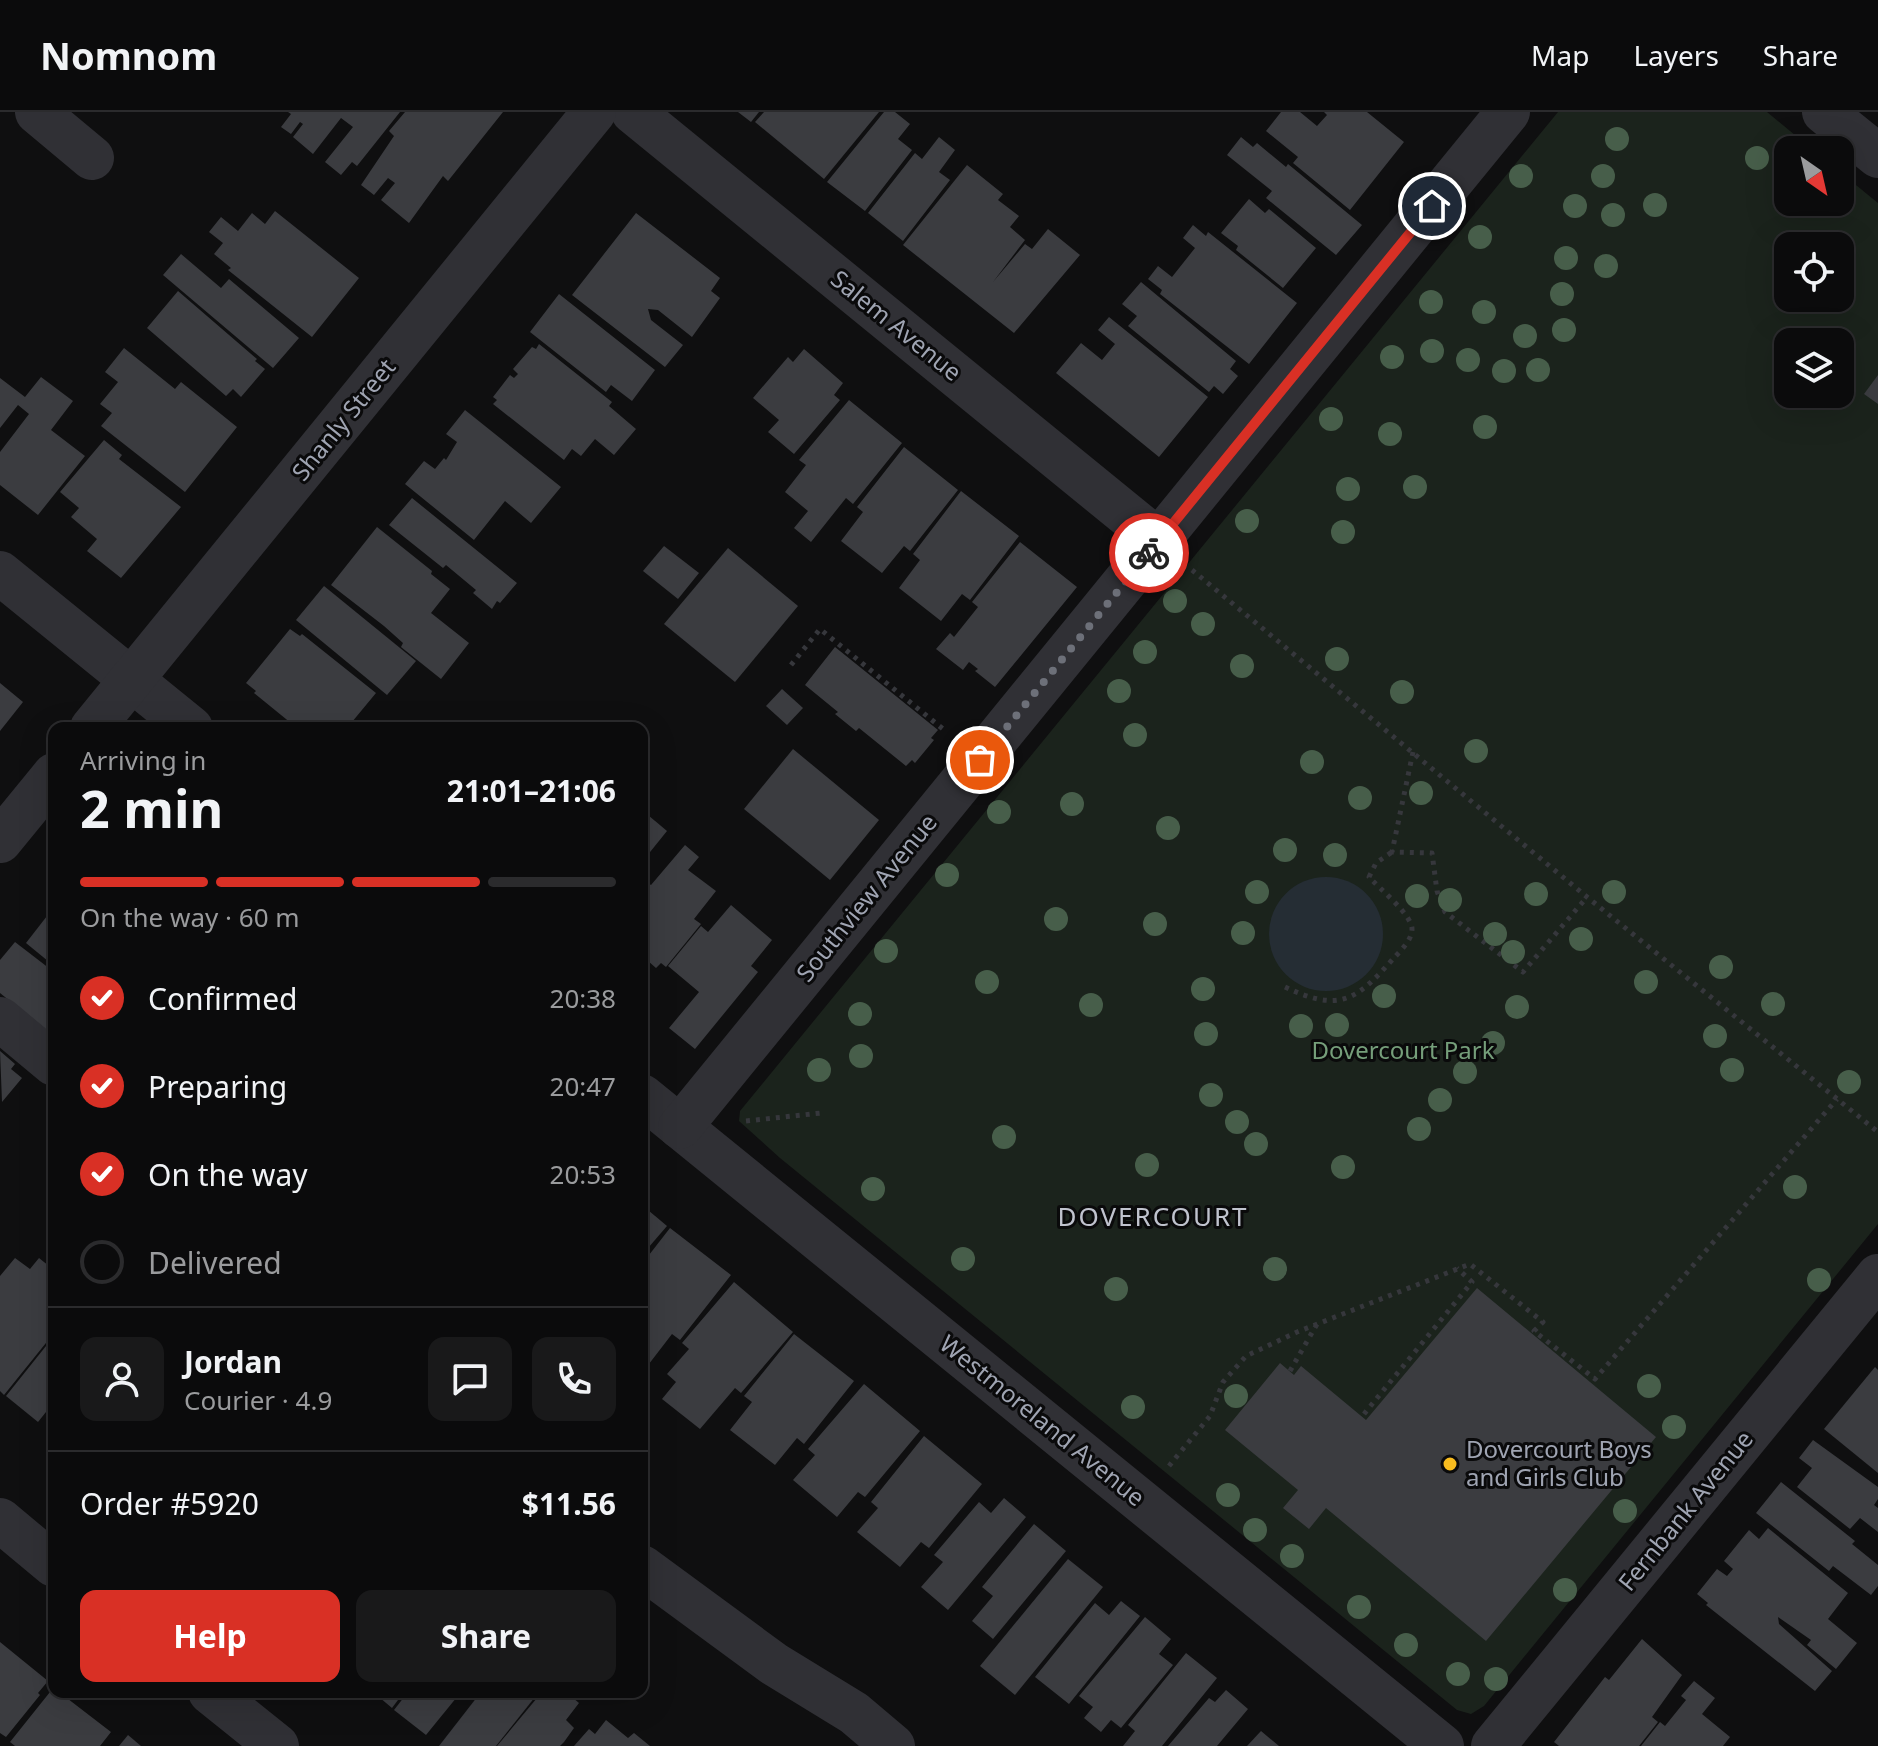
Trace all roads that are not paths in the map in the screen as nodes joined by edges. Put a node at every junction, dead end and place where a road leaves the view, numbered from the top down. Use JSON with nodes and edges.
{"nodes":[{"id":1,"x":37,"y":112,"type":"edge"},
{"id":2,"x":594,"y":112,"type":"edge"},
{"id":3,"x":633,"y":112,"type":"edge"},
{"id":4,"x":1508,"y":112,"type":"edge"},
{"id":5,"x":1824,"y":112,"type":"edge"},
{"id":6,"x":1878,"y":156,"type":"edge"},
{"id":7,"x":92,"y":158,"type":"dead end"},
{"id":8,"x":1171,"y":551,"type":"junction"},
{"id":9,"x":0,"y":573,"type":"edge"},
{"id":10,"x":132,"y":679,"type":"junction"},
{"id":11,"x":97,"y":722,"type":"edge"},
{"id":12,"x":184,"y":722,"type":"edge"},
{"id":13,"x":48,"y":782,"type":"edge"},
{"id":14,"x":0,"y":841,"type":"edge"},
{"id":15,"x":0,"y":1019,"type":"edge"},
{"id":16,"x":48,"y":1059,"type":"edge"},
{"id":17,"x":648,"y":1101,"type":"edge"},
{"id":18,"x":680,"y":1127,"type":"junction"},
{"id":19,"x":1878,"y":1276,"type":"edge"},
{"id":20,"x":0,"y":1520,"type":"edge"},
{"id":21,"x":48,"y":1560,"type":"edge"},
{"id":22,"x":648,"y":1571,"type":"edge"},
{"id":23,"x":217,"y":1698,"type":"edge"},
{"id":24,"x":277,"y":1746,"type":"edge"},
{"id":25,"x":893,"y":1746,"type":"edge"},
{"id":26,"x":1442,"y":1746,"type":"edge"},
{"id":27,"x":1493,"y":1746,"type":"edge"}],
"edges":[{"from":1,"to":7,"type":"street"},
{"from":2,"to":10,"type":"street","name":"Shanly Street"},
{"from":3,"to":8,"type":"street","name":"Salem Avenue"},
{"from":4,"to":8,"type":"street","name":"Southview Avenue"},
{"from":5,"to":6,"type":"street"},
{"from":8,"to":18,"type":"street","name":"Southview Avenue"},
{"from":9,"to":10,"type":"street"},
{"from":10,"to":11,"type":"street","name":"Shanly Street"},
{"from":10,"to":12,"type":"street"},
{"from":13,"to":14,"type":"street"},
{"from":15,"to":16,"type":"street"},
{"from":17,"to":18,"type":"street","name":"Westmoreland Avenue"},
{"from":18,"to":26,"type":"street","name":"Westmoreland Avenue"},
{"from":19,"to":27,"type":"street","name":"Fernbank Avenue"},
{"from":20,"to":21,"type":"street"},
{"from":22,"to":25,"type":"street"},
{"from":23,"to":24,"type":"street"}]}
